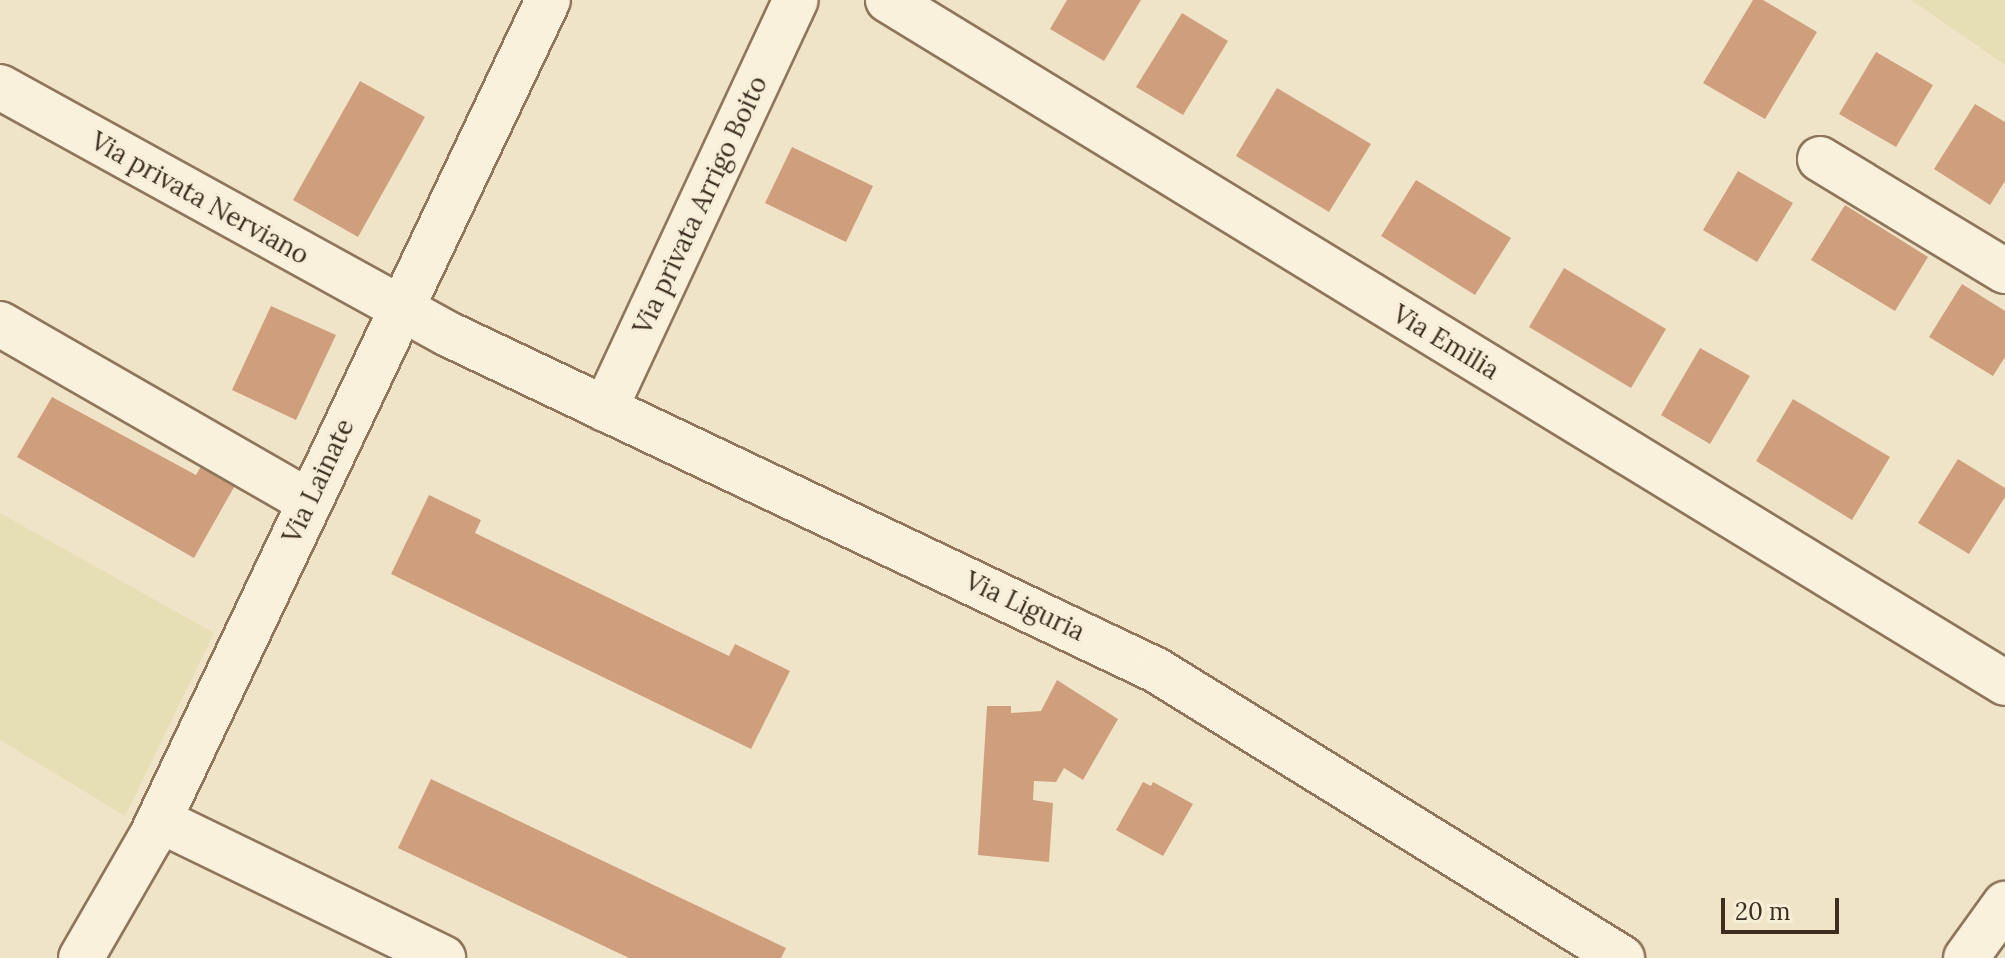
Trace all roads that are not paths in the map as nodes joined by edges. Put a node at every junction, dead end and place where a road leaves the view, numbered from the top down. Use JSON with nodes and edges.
{"nodes":[{"id":1,"x":548,"y":0,"type":"edge"},
{"id":2,"x":796,"y":0,"type":"edge"},
{"id":3,"x":888,"y":0,"type":"edge"},
{"id":4,"x":0,"y":87,"type":"edge"},
{"id":5,"x":1820,"y":159,"type":"dead end"},
{"id":6,"x":2005,"y":271,"type":"edge"},
{"id":7,"x":399,"y":309,"type":"junction"},
{"id":8,"x":0,"y":324,"type":"edge"},
{"id":9,"x":605,"y":409,"type":"junction"},
{"id":10,"x":308,"y":501,"type":"junction"},
{"id":11,"x":2005,"y":683,"type":"edge"},
{"id":12,"x":159,"y":820,"type":"junction"},
{"id":13,"x":2005,"y":904,"type":"edge"},
{"id":14,"x":81,"y":958,"type":"edge"},
{"id":15,"x":443,"y":958,"type":"edge"},
{"id":16,"x":1622,"y":958,"type":"edge"},
{"id":17,"x":1966,"y":958,"type":"edge"}],
"edges":[{"from":1,"to":7,"type":"street","name":"Via Lainate"},
{"from":2,"to":9,"type":"street","name":"Via privata Arrigo Boito"},
{"from":3,"to":11,"type":"street","name":"Via Emilia"},
{"from":4,"to":7,"type":"street","name":"Via privata Nerviano"},
{"from":5,"to":6,"type":"street"},
{"from":7,"to":9,"type":"street","name":"Via Liguria"},
{"from":7,"to":10,"type":"street","name":"Via Lainate"},
{"from":8,"to":10,"type":"street"},
{"from":9,"to":16,"type":"street","name":"Via Liguria"},
{"from":10,"to":12,"type":"street","name":"Via Lainate"},
{"from":12,"to":14,"type":"street","name":"Via Lainate"},
{"from":12,"to":15,"type":"street"},
{"from":13,"to":17,"type":"street"}]}
